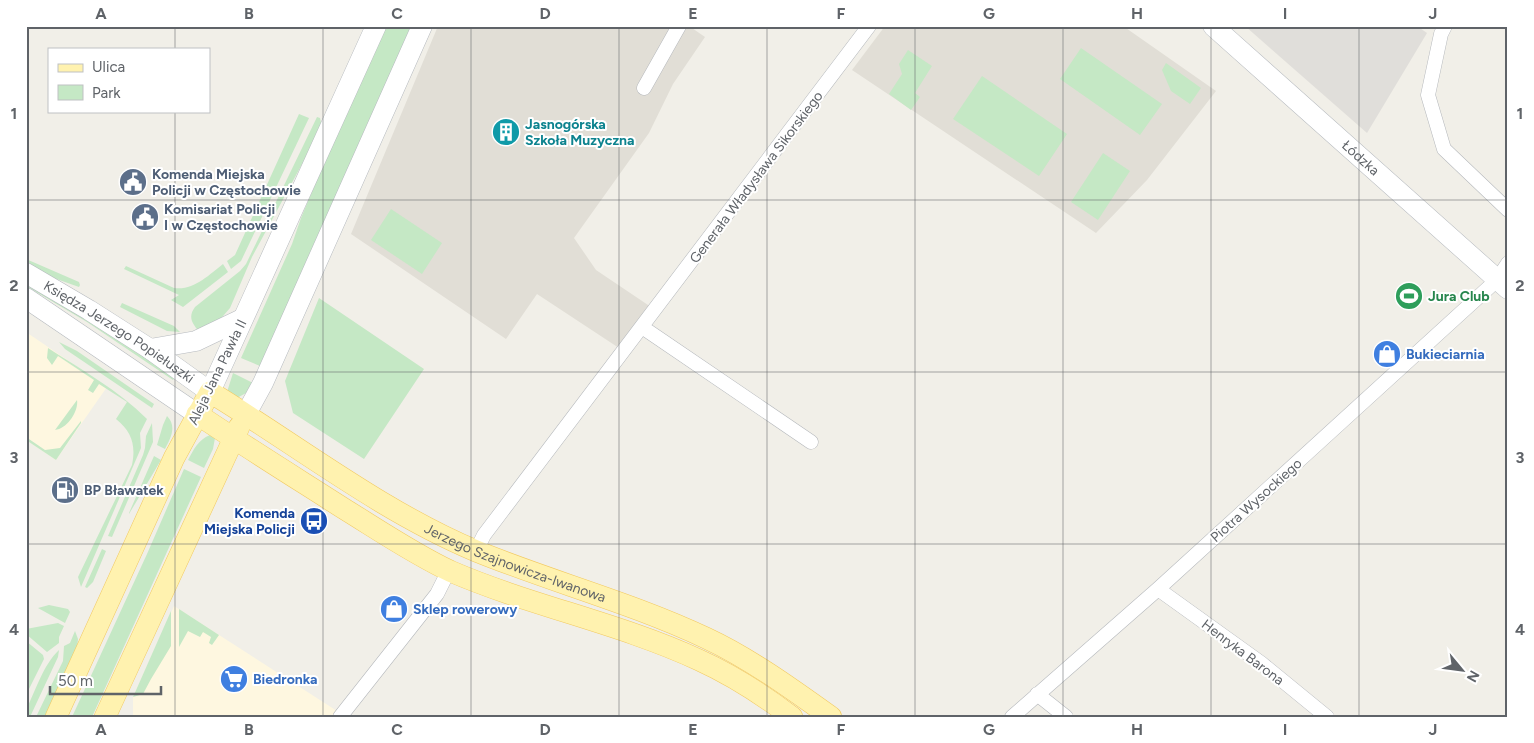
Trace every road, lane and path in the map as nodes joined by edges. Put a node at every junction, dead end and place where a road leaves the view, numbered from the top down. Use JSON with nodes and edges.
{"nodes":[{"id":1,"x":376,"y":26,"type":"edge"},
{"id":2,"x":422,"y":26,"type":"edge"},
{"id":3,"x":678,"y":26,"type":"edge"},
{"id":4,"x":869,"y":26,"type":"edge"},
{"id":5,"x":1214,"y":26,"type":"edge"},
{"id":6,"x":1446,"y":26,"type":"edge"},
{"id":7,"x":644,"y":88,"type":"dead end"},
{"id":8,"x":1508,"y":210,"type":"edge"},
{"id":9,"x":1508,"y":263,"type":"edge"},
{"id":10,"x":26,"y":273,"type":"edge"},
{"id":11,"x":1502,"y":284,"type":"edge"},
{"id":12,"x":26,"y":298,"type":"edge"},
{"id":13,"x":242,"y":319,"type":"junction"},
{"id":14,"x":642,"y":327,"type":"junction"},
{"id":15,"x":150,"y":349,"type":"junction"},
{"id":16,"x":210,"y":392,"type":"junction"},
{"id":17,"x":197,"y":414,"type":"junction"},
{"id":18,"x":246,"y":414,"type":"junction"},
{"id":19,"x":234,"y":438,"type":"junction"},
{"id":20,"x":811,"y":442,"type":"dead end"},
{"id":21,"x":476,"y":551,"type":"junction"},
{"id":22,"x":449,"y":570,"type":"junction"},
{"id":23,"x":1158,"y":589,"type":"junction"},
{"id":24,"x":1037,"y":694,"type":"junction"},
{"id":25,"x":56,"y":717,"type":"edge"},
{"id":26,"x":105,"y":717,"type":"edge"},
{"id":27,"x":340,"y":717,"type":"edge"},
{"id":28,"x":792,"y":717,"type":"edge"},
{"id":29,"x":831,"y":717,"type":"edge"},
{"id":30,"x":1012,"y":717,"type":"edge"},
{"id":31,"x":1066,"y":717,"type":"edge"},
{"id":32,"x":1328,"y":717,"type":"edge"}],
"edges":[{"from":1,"to":13,"type":"street","name":"Aleja Jana Pawła II"},
{"from":2,"to":18,"type":"street"},
{"from":3,"to":7,"type":"street"},
{"from":4,"to":14,"type":"street","name":"Generała Władysława Sikorskiego"},
{"from":5,"to":11,"type":"street","name":"Łódzka"},
{"from":6,"to":8,"type":"street"},
{"from":9,"to":11,"type":"street","name":"Piotra Wysockiego"},
{"from":10,"to":15,"type":"street","name":"Księdza Jerzego Popiełuszki"},
{"from":11,"to":23,"type":"street","name":"Piotra Wysockiego"},
{"from":12,"to":17,"type":"street","name":"Księdza Jerzego Popiełuszki"},
{"from":13,"to":15,"type":"street"},
{"from":13,"to":16,"type":"street","name":"Aleja Jana Pawła II"},
{"from":14,"to":20,"type":"street"},
{"from":14,"to":21,"type":"street","name":"Generała Władysława Sikorskiego"},
{"from":15,"to":16,"type":"street","name":"Księdza Jerzego Popiełuszki"},
{"from":16,"to":17,"type":"main road","name":"Aleja Jana Pawła II"},
{"from":16,"to":18,"type":"main road","name":"Jerzego Szajnowicza-Iwanowa"},
{"from":17,"to":19,"type":"main road","name":"Jerzego Szajnowicza-Iwanowa"},
{"from":17,"to":25,"type":"main road","name":"Aleja Jana Pawła II"},
{"from":18,"to":19,"type":"main road"},
{"from":18,"to":21,"type":"main road","name":"Jerzego Szajnowicza-Iwanowa"},
{"from":19,"to":22,"type":"main road","name":"Jerzego Szajnowicza-Iwanowa"},
{"from":19,"to":26,"type":"main road"},
{"from":21,"to":29,"type":"main road","name":"Jerzego Szajnowicza-Iwanowa"},
{"from":22,"to":27,"type":"street"},
{"from":22,"to":28,"type":"main road","name":"Jerzego Szajnowicza-Iwanowa"},
{"from":23,"to":24,"type":"street","name":"Piotra Wysockiego"},
{"from":23,"to":32,"type":"street","name":"Henryka Barona"},
{"from":24,"to":30,"type":"street","name":"Piotra Wysockiego"},
{"from":24,"to":31,"type":"street"}]}
